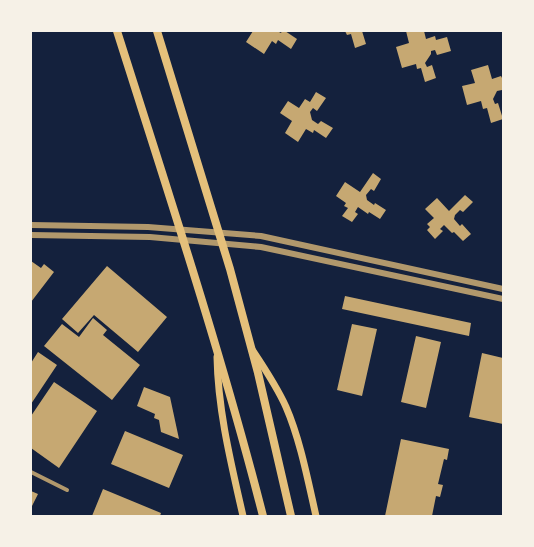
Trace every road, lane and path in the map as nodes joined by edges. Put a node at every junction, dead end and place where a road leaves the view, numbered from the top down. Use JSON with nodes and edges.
{"nodes":[{"id":1,"x":117,"y":31,"type":"edge"},
{"id":2,"x":157,"y":31,"type":"edge"},
{"id":3,"x":31,"y":225,"type":"edge"},
{"id":4,"x":180,"y":230,"type":"junction"},
{"id":5,"x":219,"y":233,"type":"junction"},
{"id":6,"x":31,"y":235,"type":"edge"},
{"id":7,"x":184,"y":240,"type":"junction"},
{"id":8,"x":222,"y":244,"type":"junction"},
{"id":9,"x":503,"y":289,"type":"edge"},
{"id":10,"x":503,"y":299,"type":"edge"},
{"id":11,"x":217,"y":349,"type":"junction"},
{"id":12,"x":252,"y":349,"type":"junction"},
{"id":13,"x":31,"y":472,"type":"edge"},
{"id":14,"x":67,"y":490,"type":"dead end"},
{"id":15,"x":243,"y":516,"type":"edge"},
{"id":16,"x":263,"y":516,"type":"edge"},
{"id":17,"x":291,"y":516,"type":"edge"},
{"id":18,"x":316,"y":516,"type":"edge"}],
"edges":[{"from":1,"to":4,"type":"main road"},
{"from":2,"to":5,"type":"main road"},
{"from":3,"to":4,"type":"street"},
{"from":4,"to":5,"type":"street"},
{"from":4,"to":7,"type":"main road"},
{"from":5,"to":8,"type":"main road"},
{"from":5,"to":9,"type":"street"},
{"from":6,"to":7,"type":"street"},
{"from":7,"to":8,"type":"street"},
{"from":7,"to":11,"type":"main road"},
{"from":8,"to":10,"type":"street"},
{"from":8,"to":12,"type":"main road"},
{"from":11,"to":15,"type":"main road"},
{"from":11,"to":16,"type":"main road"},
{"from":12,"to":17,"type":"main road"},
{"from":12,"to":18,"type":"main road"},
{"from":13,"to":14,"type":"street"}]}
